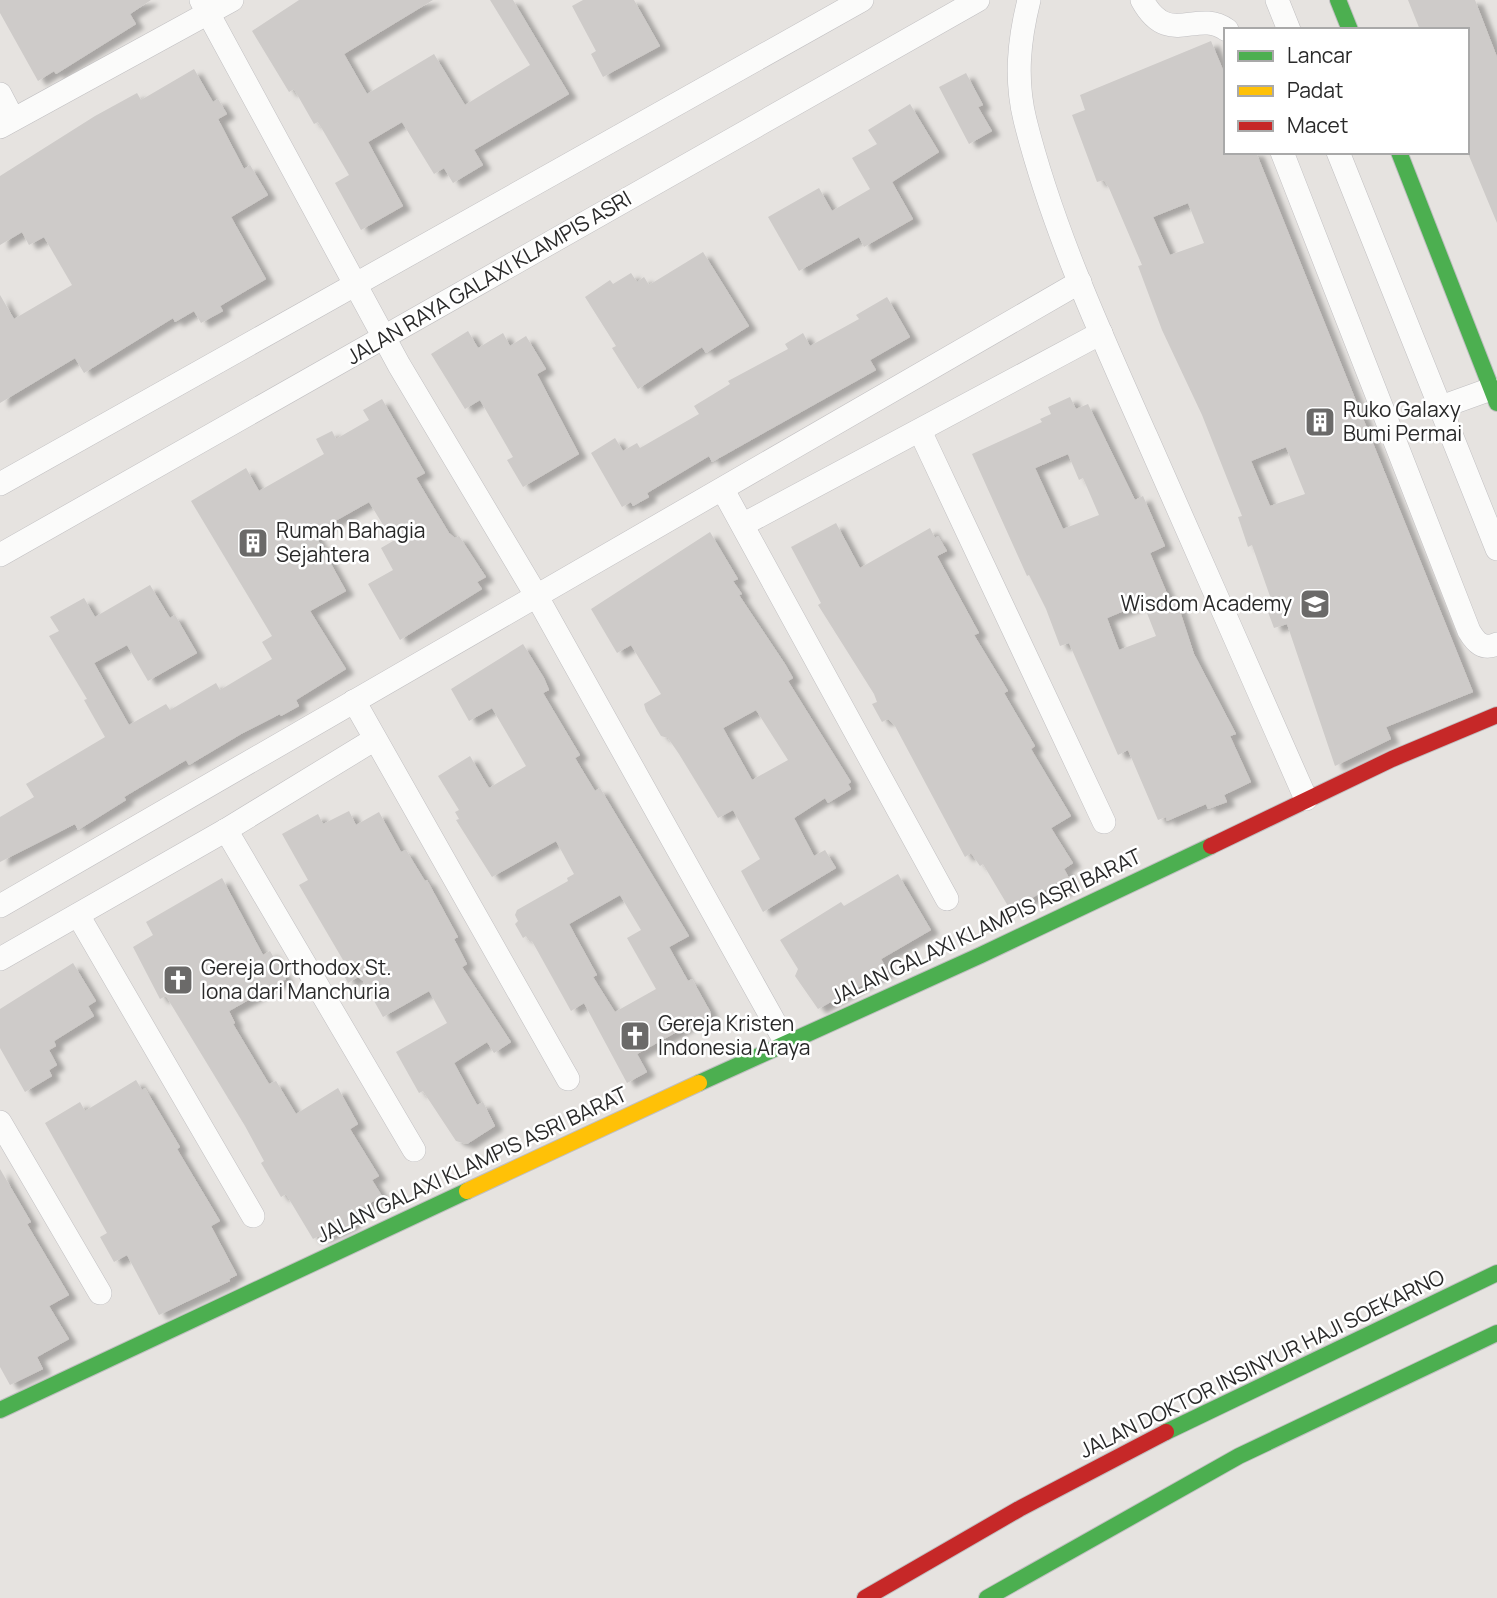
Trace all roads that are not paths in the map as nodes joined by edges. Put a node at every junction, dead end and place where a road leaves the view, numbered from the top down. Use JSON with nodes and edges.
{"nodes":[{"id":1,"x":232,"y":0,"type":"edge"},
{"id":2,"x":862,"y":0,"type":"edge"},
{"id":3,"x":978,"y":0,"type":"edge"},
{"id":4,"x":1029,"y":0,"type":"edge"},
{"id":5,"x":1142,"y":0,"type":"edge"},
{"id":6,"x":1277,"y":0,"type":"edge"},
{"id":7,"x":1338,"y":0,"type":"edge"},
{"id":8,"x":205,"y":7,"type":"edge"},
{"id":9,"x":1288,"y":28,"type":"edge"},
{"id":10,"x":1349,"y":28,"type":"edge"},
{"id":11,"x":1224,"y":29,"type":"edge"},
{"id":12,"x":0,"y":94,"type":"edge"},
{"id":13,"x":7,"y":123,"type":"edge"},
{"id":14,"x":1283,"y":154,"type":"edge"},
{"id":15,"x":1339,"y":154,"type":"edge"},
{"id":16,"x":1400,"y":154,"type":"edge"},
{"id":17,"x":1080,"y":282,"type":"junction"},
{"id":18,"x":357,"y":285,"type":"junction"},
{"id":19,"x":1101,"y":333,"type":"junction"},
{"id":20,"x":385,"y":337,"type":"junction"},
{"id":21,"x":1472,"y":399,"type":"edge"},
{"id":22,"x":920,"y":431,"type":"junction"},
{"id":23,"x":0,"y":484,"type":"edge"},
{"id":24,"x":723,"y":490,"type":"junction"},
{"id":25,"x":744,"y":524,"type":"junction"},
{"id":26,"x":1497,"y":549,"type":"edge"},
{"id":27,"x":0,"y":555,"type":"edge"},
{"id":28,"x":536,"y":595,"type":"junction"},
{"id":29,"x":1497,"y":644,"type":"edge"},
{"id":30,"x":354,"y":701,"type":"junction"},
{"id":31,"x":1497,"y":715,"type":"edge"},
{"id":32,"x":375,"y":739,"type":"junction"},
{"id":33,"x":1306,"y":799,"type":"junction"},
{"id":34,"x":1104,"y":822,"type":"dead end"},
{"id":35,"x":226,"y":830,"type":"junction"},
{"id":36,"x":947,"y":899,"type":"dead end"},
{"id":37,"x":0,"y":906,"type":"edge"},
{"id":38,"x":78,"y":915,"type":"junction"},
{"id":39,"x":0,"y":959,"type":"edge"},
{"id":40,"x":786,"y":1043,"type":"junction"},
{"id":41,"x":568,"y":1079,"type":"dead end"},
{"id":42,"x":0,"y":1122,"type":"edge"},
{"id":43,"x":414,"y":1150,"type":"dead end"},
{"id":44,"x":253,"y":1216,"type":"dead end"},
{"id":45,"x":1497,"y":1273,"type":"edge"},
{"id":46,"x":100,"y":1293,"type":"dead end"},
{"id":47,"x":1497,"y":1333,"type":"edge"},
{"id":48,"x":0,"y":1410,"type":"edge"},
{"id":49,"x":865,"y":1598,"type":"edge"},
{"id":50,"x":987,"y":1598,"type":"edge"}],
"edges":[{"from":1,"to":8,"type":"street"},
{"from":2,"to":18,"type":"street"},
{"from":3,"to":20,"type":"street","name":"JALAN RAYA GALAXI KLAMPIS ASRI"},
{"from":4,"to":17,"type":"street"},
{"from":5,"to":11,"type":"street"},
{"from":6,"to":9,"type":"street"},
{"from":7,"to":10,"type":"street"},
{"from":8,"to":13,"type":"street"},
{"from":8,"to":18,"type":"street"},
{"from":12,"to":13,"type":"street"},
{"from":14,"to":29,"type":"street"},
{"from":15,"to":21,"type":"street"},
{"from":16,"to":21,"type":"street"},
{"from":17,"to":19,"type":"street"},
{"from":17,"to":24,"type":"street"},
{"from":18,"to":20,"type":"street"},
{"from":18,"to":23,"type":"street"},
{"from":19,"to":22,"type":"street"},
{"from":19,"to":33,"type":"street"},
{"from":20,"to":27,"type":"street","name":"JALAN RAYA GALAXI KLAMPIS ASRI"},
{"from":20,"to":28,"type":"street"},
{"from":21,"to":26,"type":"street"},
{"from":22,"to":25,"type":"street"},
{"from":22,"to":34,"type":"street"},
{"from":24,"to":25,"type":"street"},
{"from":24,"to":28,"type":"street"},
{"from":25,"to":36,"type":"street"},
{"from":28,"to":30,"type":"street"},
{"from":28,"to":40,"type":"street"},
{"from":30,"to":32,"type":"street"},
{"from":30,"to":37,"type":"street"},
{"from":31,"to":33,"type":"street","name":"JALAN GALAXI KLAMPIS ASRI BARAT"},
{"from":32,"to":35,"type":"street"},
{"from":32,"to":41,"type":"street"},
{"from":33,"to":40,"type":"street","name":"JALAN GALAXI KLAMPIS ASRI BARAT"},
{"from":35,"to":38,"type":"street"},
{"from":35,"to":43,"type":"street"},
{"from":38,"to":39,"type":"street"},
{"from":38,"to":44,"type":"street"},
{"from":40,"to":48,"type":"street","name":"JALAN GALAXI KLAMPIS ASRI BARAT"},
{"from":42,"to":46,"type":"street"},
{"from":45,"to":49,"type":"street","name":"JALAN DOKTOR INSINYUR HAJI SOEKARNO"},
{"from":47,"to":50,"type":"street"}]}
